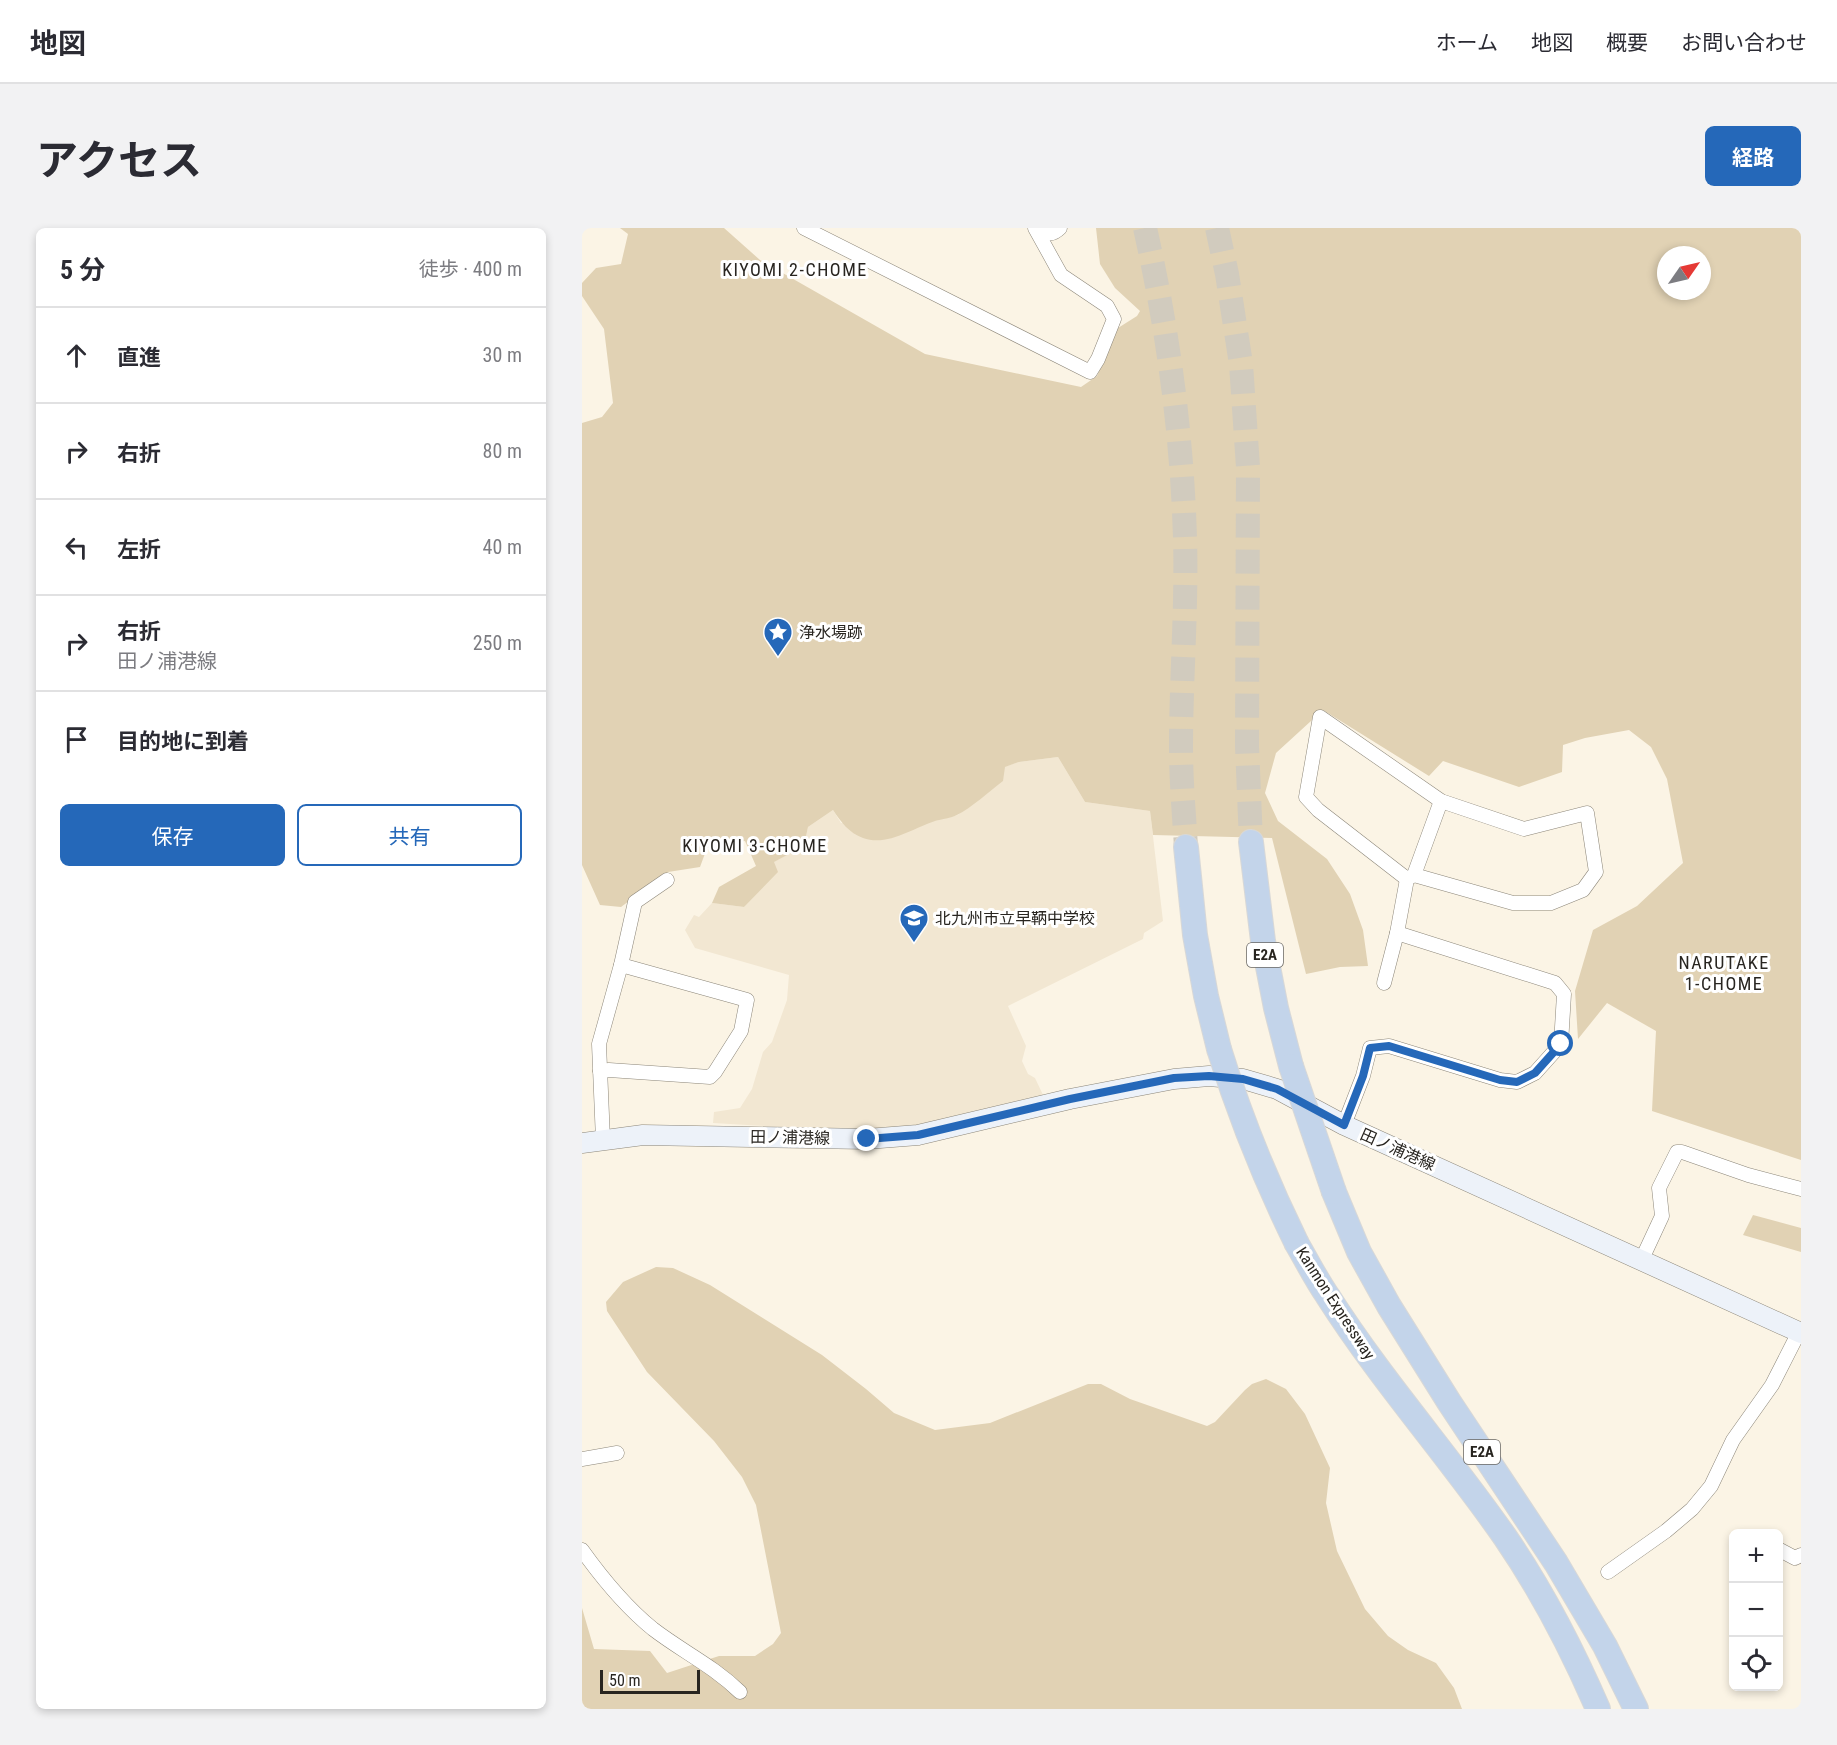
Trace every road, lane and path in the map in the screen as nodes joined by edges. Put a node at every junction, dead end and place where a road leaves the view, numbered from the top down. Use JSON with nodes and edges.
{"nodes":[{"id":1,"x":804,"y":228,"type":"edge"},
{"id":2,"x":1060,"y":228,"type":"edge"},
{"id":3,"x":1037,"y":230,"type":"edge"},
{"id":4,"x":1442,"y":801,"type":"junction"},
{"id":5,"x":1251,"y":842,"type":"tunnel mouth"},
{"id":6,"x":1186,"y":847,"type":"tunnel mouth"},
{"id":7,"x":1411,"y":877,"type":"junction"},
{"id":8,"x":667,"y":880,"type":"dead end"},
{"id":9,"x":1397,"y":933,"type":"junction"},
{"id":10,"x":621,"y":965,"type":"junction"},
{"id":11,"x":1384,"y":983,"type":"dead end"},
{"id":12,"x":600,"y":1071,"type":"junction"},
{"id":13,"x":1344,"y":1125,"type":"junction"},
{"id":14,"x":603,"y":1140,"type":"junction"},
{"id":15,"x":582,"y":1143,"type":"edge"},
{"id":16,"x":1801,"y":1189,"type":"edge"},
{"id":17,"x":1642,"y":1259,"type":"junction"},
{"id":18,"x":1800,"y":1333,"type":"edge"},
{"id":19,"x":616,"y":1452,"type":"dead end"},
{"id":20,"x":582,"y":1459,"type":"edge"},
{"id":21,"x":582,"y":1550,"type":"edge"},
{"id":22,"x":1783,"y":1551,"type":"edge"},
{"id":23,"x":1801,"y":1555,"type":"edge"},
{"id":24,"x":1608,"y":1572,"type":"dead end"},
{"id":25,"x":740,"y":1692,"type":"dead end"},
{"id":26,"x":1598,"y":1709,"type":"edge"},
{"id":27,"x":1636,"y":1709,"type":"edge"}],
"edges":[{"from":1,"to":3,"type":"street"},
{"from":2,"to":3,"type":"street"},
{"from":4,"to":7,"type":"street"},
{"from":4,"to":7,"type":"street"},
{"from":4,"to":7,"type":"street"},
{"from":5,"to":27,"type":"highway","number":"E2A","bridge":true},
{"from":6,"to":26,"type":"highway","name":"Kanmon Expressway","number":"E2A","bridge":true},
{"from":7,"to":9,"type":"street"},
{"from":8,"to":10,"type":"street"},
{"from":9,"to":11,"type":"street"},
{"from":9,"to":13,"type":"street"},
{"from":10,"to":12,"type":"street"},
{"from":10,"to":12,"type":"street"},
{"from":12,"to":14,"type":"street"},
{"from":13,"to":14,"type":"main road","name":"田ノ浦港線"},
{"from":13,"to":17,"type":"main road","name":"田ノ浦港線"},
{"from":14,"to":15,"type":"main road","name":"田ノ浦港線"},
{"from":16,"to":17,"type":"street"},
{"from":17,"to":18,"type":"main road","name":"田ノ浦港線"},
{"from":18,"to":24,"type":"street"},
{"from":19,"to":20,"type":"street"},
{"from":21,"to":25,"type":"street"},
{"from":22,"to":23,"type":"street"}]}
